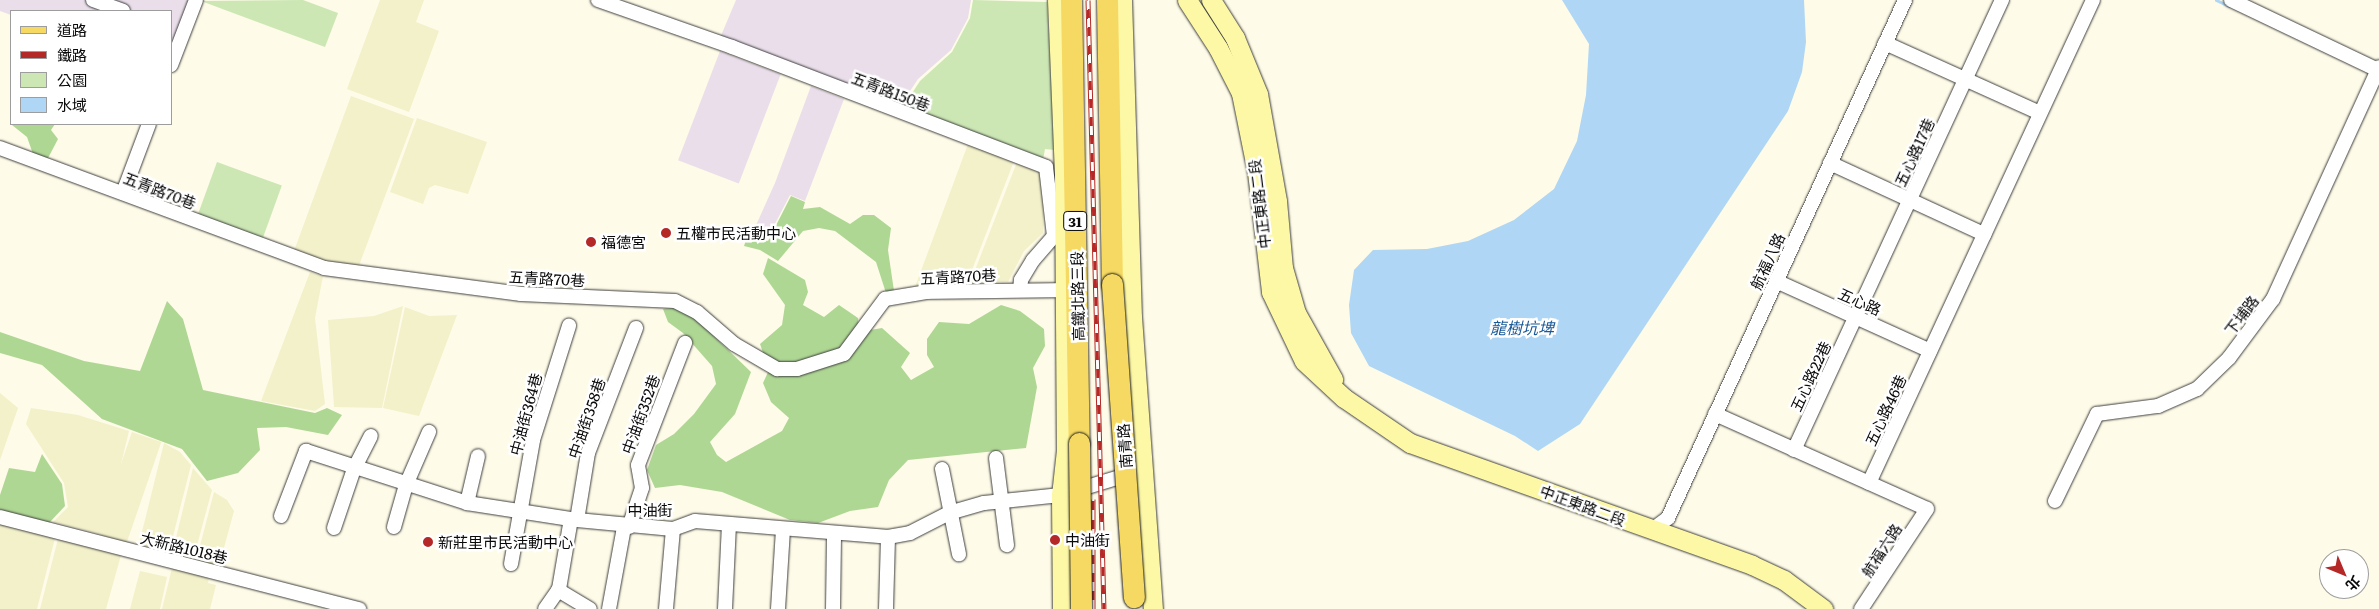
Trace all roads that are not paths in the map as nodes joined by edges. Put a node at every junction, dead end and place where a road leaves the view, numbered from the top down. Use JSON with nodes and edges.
{"nodes":[{"id":1,"x":93,"y":0,"type":"edge"},
{"id":2,"x":196,"y":0,"type":"edge"},
{"id":3,"x":598,"y":0,"type":"edge"},
{"id":4,"x":1057,"y":0,"type":"edge"},
{"id":5,"x":1071,"y":0,"type":"edge"},
{"id":6,"x":1107,"y":0,"type":"edge"},
{"id":7,"x":1122,"y":0,"type":"edge"},
{"id":8,"x":1187,"y":0,"type":"edge"},
{"id":9,"x":1211,"y":0,"type":"edge"},
{"id":10,"x":1905,"y":0,"type":"edge"},
{"id":11,"x":2002,"y":0,"type":"edge"},
{"id":12,"x":2093,"y":0,"type":"edge"},
{"id":13,"x":2231,"y":0,"type":"edge"},
{"id":14,"x":119,"y":10,"type":"edge"},
{"id":15,"x":177,"y":32,"type":"edge"},
{"id":16,"x":1885,"y":43,"type":"junction"},
{"id":17,"x":172,"y":60,"type":"edge"},
{"id":18,"x":2378,"y":68,"type":"edge"},
{"id":19,"x":1966,"y":79,"type":"junction"},
{"id":20,"x":2040,"y":113,"type":"junction"},
{"id":21,"x":149,"y":125,"type":"edge"},
{"id":22,"x":0,"y":148,"type":"edge"},
{"id":23,"x":1830,"y":163,"type":"junction"},
{"id":24,"x":123,"y":193,"type":"junction"},
{"id":25,"x":1910,"y":200,"type":"junction"},
{"id":26,"x":1984,"y":234,"type":"junction"},
{"id":27,"x":1776,"y":281,"type":"junction"},
{"id":28,"x":1020,"y":290,"type":"junction"},
{"id":29,"x":1064,"y":290,"type":"junction"},
{"id":30,"x":1856,"y":317,"type":"junction"},
{"id":31,"x":569,"y":326,"type":"dead end"},
{"id":32,"x":636,"y":328,"type":"dead end"},
{"id":33,"x":684,"y":343,"type":"dead end"},
{"id":34,"x":1930,"y":351,"type":"junction"},
{"id":35,"x":1344,"y":398,"type":"junction"},
{"id":36,"x":1715,"y":414,"type":"junction"},
{"id":37,"x":429,"y":432,"type":"dead end"},
{"id":38,"x":371,"y":436,"type":"dead end"},
{"id":39,"x":1794,"y":450,"type":"junction"},
{"id":40,"x":478,"y":456,"type":"dead end"},
{"id":41,"x":996,"y":458,"type":"dead end"},
{"id":42,"x":942,"y":468,"type":"dead end"},
{"id":43,"x":354,"y":469,"type":"junction"},
{"id":44,"x":1064,"y":470,"type":"junction"},
{"id":45,"x":1143,"y":470,"type":"junction"},
{"id":46,"x":1869,"y":483,"type":"junction"},
{"id":47,"x":406,"y":485,"type":"junction"},
{"id":48,"x":1083,"y":489,"type":"junction"},
{"id":49,"x":1061,"y":495,"type":"junction"},
{"id":50,"x":1000,"y":500,"type":"junction"},
{"id":51,"x":2055,"y":501,"type":"dead end"},
{"id":52,"x":467,"y":503,"type":"junction"},
{"id":53,"x":519,"y":512,"type":"junction"},
{"id":54,"x":948,"y":513,"type":"junction"},
{"id":55,"x":281,"y":516,"type":"dead end"},
{"id":56,"x":0,"y":517,"type":"edge"},
{"id":57,"x":574,"y":520,"type":"junction"},
{"id":58,"x":729,"y":524,"type":"junction"},
{"id":59,"x":626,"y":527,"type":"junction"},
{"id":60,"x":334,"y":528,"type":"dead end"},
{"id":61,"x":394,"y":528,"type":"dead end"},
{"id":62,"x":673,"y":528,"type":"junction"},
{"id":63,"x":783,"y":530,"type":"junction"},
{"id":64,"x":1652,"y":530,"type":"junction"},
{"id":65,"x":834,"y":532,"type":"junction"},
{"id":66,"x":888,"y":536,"type":"junction"},
{"id":67,"x":1007,"y":545,"type":"dead end"},
{"id":68,"x":958,"y":554,"type":"dead end"},
{"id":69,"x":512,"y":564,"type":"dead end"},
{"id":70,"x":558,"y":590,"type":"junction"},
{"id":71,"x":359,"y":609,"type":"edge"},
{"id":72,"x":545,"y":609,"type":"edge"},
{"id":73,"x":590,"y":609,"type":"edge"},
{"id":74,"x":609,"y":609,"type":"edge"},
{"id":75,"x":666,"y":609,"type":"edge"},
{"id":76,"x":725,"y":609,"type":"edge"},
{"id":77,"x":778,"y":609,"type":"edge"},
{"id":78,"x":833,"y":609,"type":"edge"},
{"id":79,"x":886,"y":609,"type":"edge"},
{"id":80,"x":1062,"y":609,"type":"edge"},
{"id":81,"x":1081,"y":609,"type":"edge"},
{"id":82,"x":1134,"y":609,"type":"edge"},
{"id":83,"x":1153,"y":609,"type":"edge"},
{"id":84,"x":1823,"y":609,"type":"edge"},
{"id":85,"x":1861,"y":609,"type":"edge"}],
"edges":[{"from":1,"to":14,"type":"street"},
{"from":2,"to":15,"type":"street"},
{"from":3,"to":28,"type":"street","name":"五青路150巷"},
{"from":4,"to":29,"type":"main road","name":"高鐵北路三段"},
{"from":5,"to":81,"type":"main road","name":"高鐵北路三段","number":"31","bridge":true},
{"from":6,"to":82,"type":"main road","name":"南青路","bridge":true},
{"from":7,"to":45,"type":"main road","name":"南青路"},
{"from":8,"to":35,"type":"main road","name":"中正東路二段"},
{"from":9,"to":35,"type":"main road","name":"中正東路二段"},
{"from":10,"to":16,"type":"street","name":"航福八路"},
{"from":11,"to":19,"type":"street","name":"五心路17巷"},
{"from":12,"to":20,"type":"street","name":"五心路46巷"},
{"from":13,"to":18,"type":"street"},
{"from":15,"to":17,"type":"street"},
{"from":16,"to":19,"type":"street"},
{"from":16,"to":23,"type":"street","name":"航福八路"},
{"from":18,"to":51,"type":"street","name":"下埔路"},
{"from":19,"to":20,"type":"street"},
{"from":19,"to":25,"type":"street","name":"五心路17巷"},
{"from":20,"to":26,"type":"street","name":"五心路46巷"},
{"from":21,"to":24,"type":"street"},
{"from":22,"to":24,"type":"street","name":"五青路70巷"},
{"from":23,"to":25,"type":"street"},
{"from":23,"to":27,"type":"street","name":"航福八路"},
{"from":24,"to":28,"type":"street","name":"五青路70巷"},
{"from":25,"to":26,"type":"street"},
{"from":25,"to":30,"type":"street","name":"五心路17巷"},
{"from":26,"to":34,"type":"street","name":"五心路46巷"},
{"from":27,"to":30,"type":"street","name":"五心路"},
{"from":27,"to":36,"type":"street","name":"航福八路"},
{"from":28,"to":29,"type":"street","name":"五青路70巷"},
{"from":29,"to":44,"type":"main road"},
{"from":30,"to":34,"type":"street","name":"五心路"},
{"from":30,"to":39,"type":"street","name":"五心路22巷"},
{"from":31,"to":53,"type":"street","name":"中油街364巷"},
{"from":32,"to":57,"type":"street","name":"中油街358巷"},
{"from":33,"to":59,"type":"street","name":"中油街352巷"},
{"from":34,"to":46,"type":"street","name":"五心路46巷"},
{"from":35,"to":64,"type":"main road","name":"中正東路二段"},
{"from":36,"to":39,"type":"street"},
{"from":36,"to":64,"type":"street","name":"航福八路"},
{"from":37,"to":47,"type":"street"},
{"from":38,"to":43,"type":"street"},
{"from":39,"to":46,"type":"street"},
{"from":40,"to":52,"type":"street"},
{"from":41,"to":50,"type":"street"},
{"from":42,"to":54,"type":"street"},
{"from":43,"to":47,"type":"street","name":"中油街"},
{"from":43,"to":55,"type":"street","name":"中油街"},
{"from":43,"to":60,"type":"street"},
{"from":44,"to":48,"type":"main road"},
{"from":44,"to":49,"type":"main road"},
{"from":45,"to":48,"type":"street","name":"中油街"},
{"from":45,"to":83,"type":"main road","name":"南青路"},
{"from":46,"to":85,"type":"street","name":"航福六路"},
{"from":47,"to":52,"type":"street","name":"中油街"},
{"from":47,"to":61,"type":"street"},
{"from":48,"to":49,"type":"street","name":"中油街"},
{"from":49,"to":50,"type":"street","name":"中油街"},
{"from":49,"to":80,"type":"main road"},
{"from":50,"to":54,"type":"street","name":"中油街"},
{"from":50,"to":67,"type":"street"},
{"from":52,"to":53,"type":"street","name":"中油街"},
{"from":53,"to":57,"type":"street","name":"中油街"},
{"from":53,"to":69,"type":"street","name":"中油街364巷"},
{"from":54,"to":66,"type":"street","name":"中油街"},
{"from":54,"to":68,"type":"street"},
{"from":56,"to":71,"type":"street","name":"大新路1018巷"},
{"from":57,"to":59,"type":"street","name":"中油街"},
{"from":57,"to":70,"type":"street","name":"中油街358巷"},
{"from":58,"to":62,"type":"street","name":"中油街"},
{"from":58,"to":63,"type":"street","name":"中油街"},
{"from":58,"to":76,"type":"street"},
{"from":59,"to":62,"type":"street","name":"中油街"},
{"from":59,"to":74,"type":"street","name":"中油街352巷"},
{"from":62,"to":75,"type":"street"},
{"from":63,"to":65,"type":"street","name":"中油街"},
{"from":63,"to":77,"type":"street"},
{"from":64,"to":84,"type":"main road","name":"中正東路二段"},
{"from":65,"to":66,"type":"street","name":"中油街"},
{"from":65,"to":78,"type":"street"},
{"from":66,"to":79,"type":"street"},
{"from":70,"to":72,"type":"street"},
{"from":70,"to":73,"type":"street"}]}
